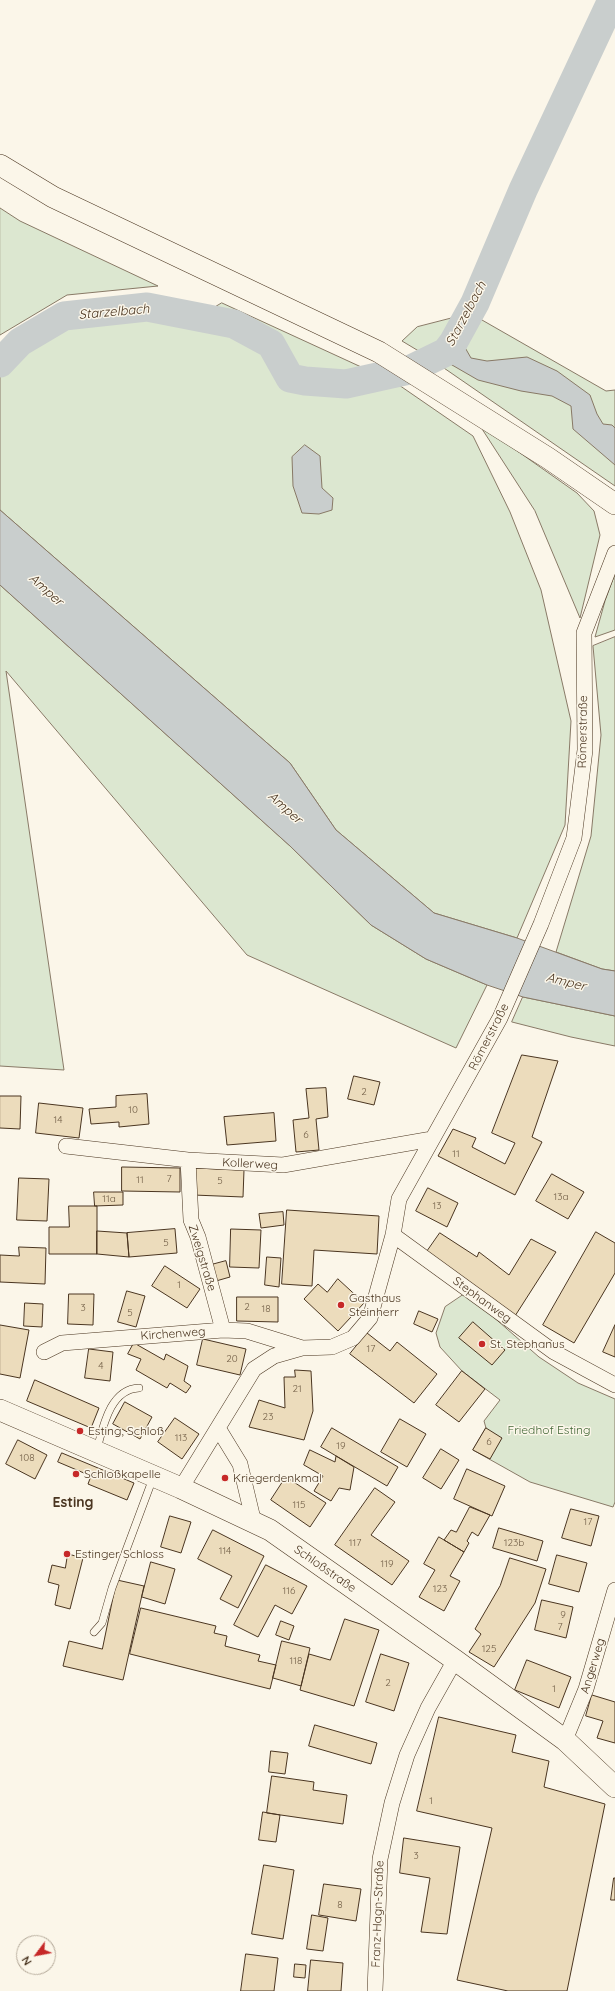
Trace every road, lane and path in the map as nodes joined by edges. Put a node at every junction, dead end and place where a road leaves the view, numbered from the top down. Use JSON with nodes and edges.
{"nodes":[{"id":1,"x":0,"y":165,"type":"edge"},
{"id":2,"x":615,"y":504,"type":"edge"},
{"id":3,"x":615,"y":553,"type":"edge"},
{"id":4,"x":432,"y":1139,"type":"junction"},
{"id":5,"x":66,"y":1146,"type":"dead end"},
{"id":6,"x":188,"y":1160,"type":"junction"},
{"id":7,"x":393,"y":1235,"type":"junction"},
{"id":8,"x":223,"y":1330,"type":"junction"},
{"id":9,"x":302,"y":1348,"type":"junction"},
{"id":10,"x":44,"y":1352,"type":"dead end"},
{"id":11,"x":615,"y":1385,"type":"edge"},
{"id":12,"x":139,"y":1388,"type":"dead end"},
{"id":13,"x":0,"y":1410,"type":"edge"},
{"id":14,"x":218,"y":1428,"type":"junction"},
{"id":15,"x":96,"y":1451,"type":"junction"},
{"id":16,"x":154,"y":1476,"type":"junction"},
{"id":17,"x":180,"y":1488,"type":"junction"},
{"id":18,"x":254,"y":1523,"type":"junction"},
{"id":19,"x":615,"y":1590,"type":"edge"},
{"id":20,"x":94,"y":1632,"type":"dead end"},
{"id":21,"x":456,"y":1660,"type":"junction"},
{"id":22,"x":565,"y":1740,"type":"junction"},
{"id":23,"x":615,"y":1787,"type":"edge"},
{"id":24,"x":375,"y":1991,"type":"edge"}],
"edges":[{"from":1,"to":2,"type":"street"},
{"from":3,"to":4,"type":"street","name":"Römerstraße"},
{"from":4,"to":6,"type":"street","name":"Kollerweg"},
{"from":4,"to":7,"type":"street","name":"Römerstraße"},
{"from":5,"to":6,"type":"street","name":"Kollerweg"},
{"from":6,"to":8,"type":"street","name":"Zweigstraße"},
{"from":7,"to":9,"type":"street","name":"Römerstraße"},
{"from":7,"to":11,"type":"street","name":"Stephanweg"},
{"from":8,"to":9,"type":"street","name":"Kirchenweg"},
{"from":8,"to":10,"type":"street","name":"Kirchenweg"},
{"from":9,"to":14,"type":"street","name":"Römerstraße"},
{"from":12,"to":15,"type":"lane"},
{"from":13,"to":15,"type":"street","name":"Schloßstraße"},
{"from":14,"to":17,"type":"street","name":"Römerstraße"},
{"from":14,"to":18,"type":"street"},
{"from":15,"to":16,"type":"street","name":"Schloßstraße"},
{"from":16,"to":17,"type":"street","name":"Schloßstraße"},
{"from":16,"to":20,"type":"lane"},
{"from":17,"to":18,"type":"street","name":"Schloßstraße"},
{"from":18,"to":21,"type":"street","name":"Schloßstraße"},
{"from":19,"to":22,"type":"street","name":"Angerweg"},
{"from":21,"to":22,"type":"street","name":"Schloßstraße"},
{"from":21,"to":24,"type":"street","name":"Franz-Hagn-Straße"},
{"from":22,"to":23,"type":"street","name":"Schloßstraße"}]}
